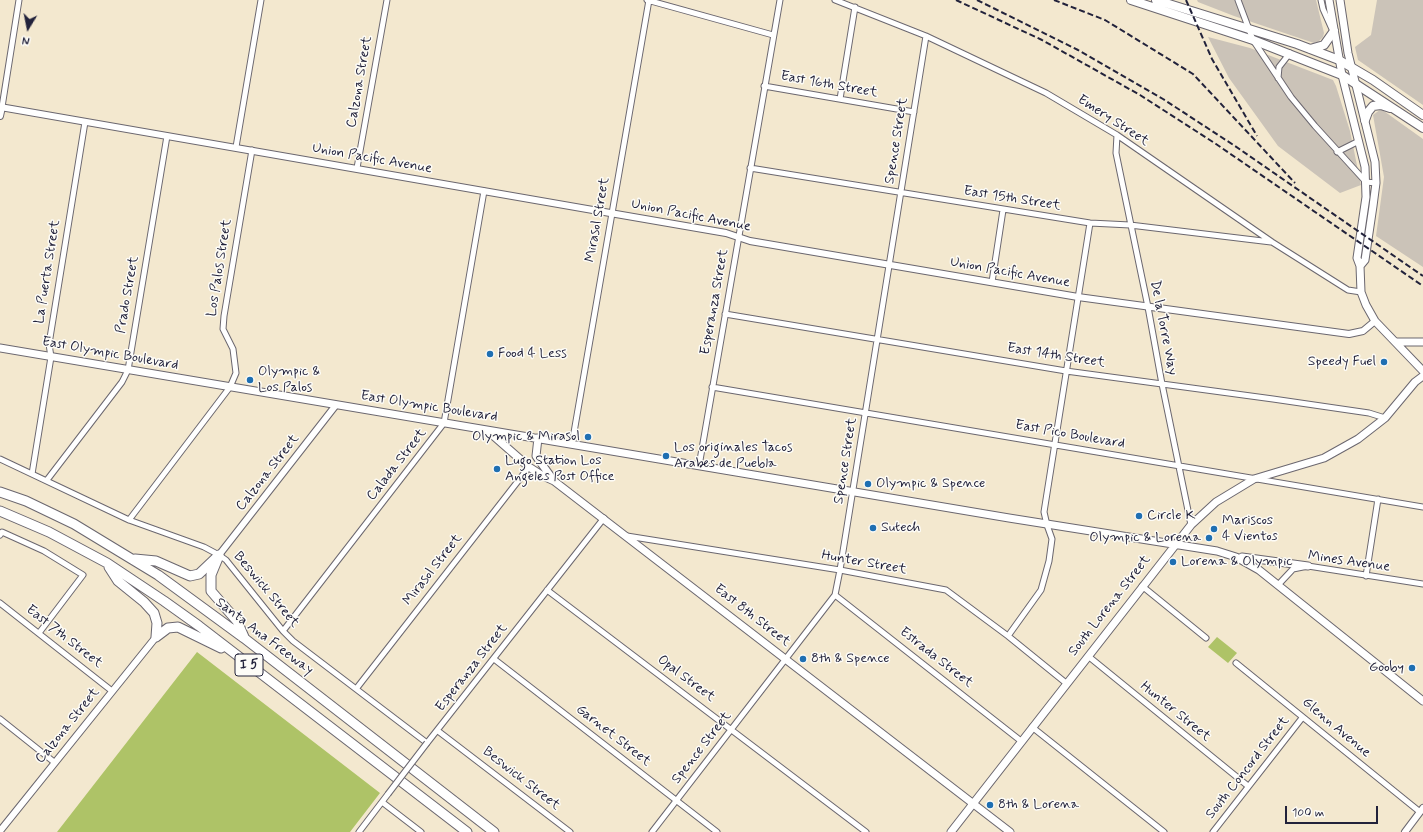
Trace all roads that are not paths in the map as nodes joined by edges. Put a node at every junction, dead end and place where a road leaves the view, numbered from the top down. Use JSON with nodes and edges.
{"nodes":[{"id":1,"x":19,"y":0,"type":"edge"},
{"id":2,"x":261,"y":0,"type":"edge"},
{"id":3,"x":386,"y":0,"type":"edge"},
{"id":4,"x":648,"y":0,"type":"edge"},
{"id":5,"x":780,"y":0,"type":"edge"},
{"id":6,"x":835,"y":0,"type":"edge"},
{"id":7,"x":1131,"y":0,"type":"edge"},
{"id":8,"x":1156,"y":0,"type":"edge"},
{"id":9,"x":1238,"y":0,"type":"edge"},
{"id":10,"x":1321,"y":0,"type":"edge"},
{"id":11,"x":1329,"y":0,"type":"edge"},
{"id":12,"x":1340,"y":0,"type":"edge"},
{"id":13,"x":855,"y":7,"type":"junction"},
{"id":14,"x":1249,"y":30,"type":"junction"},
{"id":15,"x":1334,"y":31,"type":"junction"},
{"id":16,"x":773,"y":35,"type":"junction"},
{"id":17,"x":926,"y":36,"type":"junction"},
{"id":18,"x":1253,"y":40,"type":"junction"},
{"id":19,"x":1310,"y":49,"type":"junction"},
{"id":20,"x":1290,"y":54,"type":"junction"},
{"id":21,"x":1339,"y":60,"type":"junction"},
{"id":22,"x":1351,"y":66,"type":"junction"},
{"id":23,"x":1342,"y":74,"type":"junction"},
{"id":24,"x":1278,"y":78,"type":"junction"},
{"id":25,"x":1355,"y":82,"type":"junction"},
{"id":26,"x":764,"y":86,"type":"junction"},
{"id":27,"x":840,"y":99,"type":"junction"},
{"id":28,"x":1,"y":107,"type":"edge"},
{"id":29,"x":1396,"y":110,"type":"junction"},
{"id":30,"x":914,"y":112,"type":"junction"},
{"id":31,"x":1423,"y":115,"type":"edge"},
{"id":32,"x":0,"y":116,"type":"edge"},
{"id":33,"x":1364,"y":120,"type":"junction"},
{"id":34,"x":85,"y":122,"type":"junction"},
{"id":35,"x":1423,"y":128,"type":"edge"},
{"id":36,"x":1117,"y":135,"type":"junction"},
{"id":37,"x":167,"y":136,"type":"junction"},
{"id":38,"x":1359,"y":141,"type":"junction"},
{"id":39,"x":236,"y":147,"type":"junction"},
{"id":40,"x":252,"y":150,"type":"junction"},
{"id":41,"x":1337,"y":152,"type":"junction"},
{"id":42,"x":357,"y":168,"type":"junction"},
{"id":43,"x":750,"y":168,"type":"junction"},
{"id":44,"x":1366,"y":182,"type":"junction"},
{"id":45,"x":1376,"y":183,"type":"junction"},
{"id":46,"x":484,"y":191,"type":"junction"},
{"id":47,"x":900,"y":193,"type":"junction"},
{"id":48,"x":1003,"y":210,"type":"junction"},
{"id":49,"x":611,"y":213,"type":"junction"},
{"id":50,"x":1090,"y":224,"type":"junction"},
{"id":51,"x":1130,"y":225,"type":"junction"},
{"id":52,"x":738,"y":237,"type":"junction"},
{"id":53,"x":1272,"y":242,"type":"junction"},
{"id":54,"x":890,"y":265,"type":"junction"},
{"id":55,"x":1360,"y":266,"type":"junction"},
{"id":56,"x":992,"y":282,"type":"junction"},
{"id":57,"x":1362,"y":292,"type":"junction"},
{"id":58,"x":1078,"y":297,"type":"junction"},
{"id":59,"x":1148,"y":307,"type":"junction"},
{"id":60,"x":724,"y":314,"type":"junction"},
{"id":61,"x":1375,"y":320,"type":"junction"},
{"id":62,"x":878,"y":339,"type":"junction"},
{"id":63,"x":1397,"y":342,"type":"junction"},
{"id":64,"x":1423,"y":342,"type":"edge"},
{"id":65,"x":0,"y":348,"type":"edge"},
{"id":66,"x":51,"y":357,"type":"junction"},
{"id":67,"x":128,"y":370,"type":"junction"},
{"id":68,"x":1066,"y":371,"type":"junction"},
{"id":69,"x":1423,"y":371,"type":"edge"},
{"id":70,"x":1423,"y":376,"type":"edge"},
{"id":71,"x":1162,"y":384,"type":"junction"},
{"id":72,"x":712,"y":387,"type":"junction"},
{"id":73,"x":230,"y":388,"type":"junction"},
{"id":74,"x":336,"y":405,"type":"junction"},
{"id":75,"x":866,"y":412,"type":"junction"},
{"id":76,"x":1385,"y":418,"type":"junction"},
{"id":77,"x":444,"y":424,"type":"junction"},
{"id":78,"x":487,"y":430,"type":"junction"},
{"id":79,"x":538,"y":438,"type":"junction"},
{"id":80,"x":572,"y":444,"type":"junction"},
{"id":81,"x":1054,"y":444,"type":"junction"},
{"id":82,"x":0,"y":459,"type":"edge"},
{"id":83,"x":699,"y":466,"type":"junction"},
{"id":84,"x":1179,"y":466,"type":"junction"},
{"id":85,"x":529,"y":467,"type":"junction"},
{"id":86,"x":32,"y":474,"type":"junction"},
{"id":87,"x":1254,"y":479,"type":"junction"},
{"id":88,"x":47,"y":480,"type":"junction"},
{"id":89,"x":554,"y":481,"type":"junction"},
{"id":90,"x":0,"y":492,"type":"edge"},
{"id":91,"x":853,"y":492,"type":"junction"},
{"id":92,"x":1378,"y":499,"type":"junction"},
{"id":93,"x":1423,"y":507,"type":"edge"},
{"id":94,"x":0,"y":511,"type":"edge"},
{"id":95,"x":604,"y":518,"type":"junction"},
{"id":96,"x":129,"y":520,"type":"junction"},
{"id":97,"x":1046,"y":525,"type":"junction"},
{"id":98,"x":1191,"y":525,"type":"junction"},
{"id":99,"x":1,"y":534,"type":"edge"},
{"id":100,"x":627,"y":536,"type":"junction"},
{"id":101,"x":1176,"y":544,"type":"junction"},
{"id":102,"x":220,"y":555,"type":"junction"},
{"id":103,"x":1236,"y":557,"type":"junction"},
{"id":104,"x":133,"y":558,"type":"junction"},
{"id":105,"x":107,"y":563,"type":"junction"},
{"id":106,"x":1308,"y":566,"type":"junction"},
{"id":107,"x":840,"y":570,"type":"junction"},
{"id":108,"x":1366,"y":576,"type":"junction"},
{"id":109,"x":1423,"y":584,"type":"edge"},
{"id":110,"x":1278,"y":585,"type":"junction"},
{"id":111,"x":1142,"y":586,"type":"junction"},
{"id":112,"x":547,"y":590,"type":"junction"},
{"id":113,"x":834,"y":595,"type":"junction"},
{"id":114,"x":0,"y":602,"type":"edge"},
{"id":115,"x":283,"y":631,"type":"junction"},
{"id":116,"x":39,"y":633,"type":"junction"},
{"id":117,"x":1008,"y":636,"type":"junction"},
{"id":118,"x":156,"y":637,"type":"junction"},
{"id":119,"x":244,"y":638,"type":"junction"},
{"id":120,"x":1206,"y":638,"type":"dead end"},
{"id":121,"x":238,"y":656,"type":"junction"},
{"id":122,"x":1088,"y":656,"type":"junction"},
{"id":123,"x":494,"y":659,"type":"junction"},
{"id":124,"x":785,"y":659,"type":"junction"},
{"id":125,"x":1236,"y":663,"type":"dead end"},
{"id":126,"x":1066,"y":683,"type":"junction"},
{"id":127,"x":356,"y":689,"type":"junction"},
{"id":128,"x":112,"y":691,"type":"junction"},
{"id":129,"x":1423,"y":701,"type":"edge"},
{"id":130,"x":1302,"y":718,"type":"junction"},
{"id":131,"x":0,"y":719,"type":"edge"},
{"id":132,"x":1032,"y":727,"type":"junction"},
{"id":133,"x":732,"y":729,"type":"junction"},
{"id":134,"x":438,"y":731,"type":"junction"},
{"id":135,"x":1021,"y":741,"type":"junction"},
{"id":136,"x":427,"y":743,"type":"junction"},
{"id":137,"x":54,"y":762,"type":"junction"},
{"id":138,"x":1248,"y":786,"type":"junction"},
{"id":139,"x":676,"y":801,"type":"junction"},
{"id":140,"x":382,"y":802,"type":"junction"},
{"id":141,"x":973,"y":803,"type":"junction"},
{"id":142,"x":1421,"y":810,"type":"edge"},
{"id":143,"x":0,"y":831,"type":"edge"},
{"id":144,"x":359,"y":832,"type":"edge"},
{"id":145,"x":421,"y":832,"type":"edge"},
{"id":146,"x":467,"y":832,"type":"edge"},
{"id":147,"x":494,"y":832,"type":"edge"},
{"id":148,"x":570,"y":832,"type":"edge"},
{"id":149,"x":652,"y":832,"type":"edge"},
{"id":150,"x":717,"y":832,"type":"edge"},
{"id":151,"x":866,"y":832,"type":"edge"},
{"id":152,"x":951,"y":832,"type":"edge"},
{"id":153,"x":1010,"y":832,"type":"edge"},
{"id":154,"x":1164,"y":832,"type":"edge"},
{"id":155,"x":1213,"y":832,"type":"edge"},
{"id":156,"x":1405,"y":832,"type":"edge"}],
"edges":[{"from":1,"to":28,"type":"street"},
{"from":2,"to":39,"type":"street"},
{"from":3,"to":42,"type":"street","name":"Calzona Street"},
{"from":4,"to":16,"type":"street"},
{"from":4,"to":49,"type":"street","name":"Mirasol Street"},
{"from":5,"to":16,"type":"street","name":"Esperanza Street"},
{"from":6,"to":13,"type":"street","name":"Emery Street"},
{"from":7,"to":18,"type":"main road"},
{"from":8,"to":14,"type":"main road"},
{"from":9,"to":14,"type":"street"},
{"from":10,"to":15,"type":"street"},
{"from":11,"to":15,"type":"main road"},
{"from":12,"to":22,"type":"main road"},
{"from":13,"to":17,"type":"street","name":"Emery Street"},
{"from":13,"to":27,"type":"street"},
{"from":14,"to":18,"type":"street"},
{"from":14,"to":19,"type":"main road"},
{"from":15,"to":19,"type":"main road"},
{"from":15,"to":21,"type":"main road"},
{"from":16,"to":26,"type":"street","name":"Esperanza Street"},
{"from":17,"to":30,"type":"street","name":"Spence Street"},
{"from":17,"to":36,"type":"street","name":"Emery Street"},
{"from":18,"to":20,"type":"main road"},
{"from":18,"to":24,"type":"street"},
{"from":19,"to":21,"type":"main road"},
{"from":20,"to":23,"type":"main road"},
{"from":20,"to":24,"type":"street"},
{"from":21,"to":22,"type":"main road"},
{"from":21,"to":23,"type":"main road"},
{"from":22,"to":25,"type":"main road"},
{"from":22,"to":31,"type":"main road"},
{"from":23,"to":25,"type":"main road"},
{"from":23,"to":38,"type":"main road"},
{"from":24,"to":41,"type":"street"},
{"from":25,"to":29,"type":"main road"},
{"from":25,"to":33,"type":"main road"},
{"from":26,"to":27,"type":"street","name":"East 16th Street"},
{"from":26,"to":43,"type":"street","name":"Esperanza Street"},
{"from":27,"to":30,"type":"street","name":"East 16th Street"},
{"from":28,"to":32,"type":"street"},
{"from":28,"to":34,"type":"street","name":"Union Pacific Avenue"},
{"from":29,"to":33,"type":"main road"},
{"from":29,"to":35,"type":"main road"},
{"from":30,"to":47,"type":"street","name":"Spence Street"},
{"from":33,"to":45,"type":"main road"},
{"from":34,"to":37,"type":"street","name":"Union Pacific Avenue"},
{"from":34,"to":66,"type":"street","name":"La Puerta Street"},
{"from":36,"to":51,"type":"street","name":"De la Torre Way"},
{"from":36,"to":53,"type":"street","name":"Emery Street"},
{"from":37,"to":39,"type":"street","name":"Union Pacific Avenue"},
{"from":37,"to":67,"type":"street","name":"Prado Street"},
{"from":38,"to":41,"type":"street"},
{"from":38,"to":44,"type":"main road"},
{"from":39,"to":40,"type":"street","name":"Union Pacific Avenue"},
{"from":40,"to":42,"type":"street","name":"Union Pacific Avenue"},
{"from":40,"to":73,"type":"street","name":"Los Palos Street"},
{"from":41,"to":44,"type":"street"},
{"from":42,"to":46,"type":"street","name":"Union Pacific Avenue"},
{"from":43,"to":47,"type":"street","name":"East 15th Street"},
{"from":43,"to":52,"type":"street","name":"Esperanza Street"},
{"from":44,"to":45,"type":"street"},
{"from":44,"to":55,"type":"main road"},
{"from":45,"to":55,"type":"main road"},
{"from":46,"to":49,"type":"street","name":"Union Pacific Avenue"},
{"from":46,"to":77,"type":"street","name":"Calada Street"},
{"from":47,"to":48,"type":"street","name":"East 15th Street"},
{"from":47,"to":54,"type":"street","name":"Spence Street"},
{"from":48,"to":50,"type":"street","name":"East 15th Street"},
{"from":48,"to":56,"type":"street"},
{"from":49,"to":52,"type":"street","name":"Union Pacific Avenue"},
{"from":49,"to":80,"type":"street","name":"Mirasol Street"},
{"from":50,"to":51,"type":"street","name":"East 15th Street"},
{"from":50,"to":58,"type":"street"},
{"from":51,"to":53,"type":"street","name":"East 15th Street"},
{"from":51,"to":59,"type":"street","name":"De la Torre Way"},
{"from":52,"to":54,"type":"street","name":"Union Pacific Avenue"},
{"from":52,"to":60,"type":"street","name":"Esperanza Street"},
{"from":53,"to":57,"type":"street","name":"Emery Street"},
{"from":54,"to":56,"type":"street","name":"Union Pacific Avenue"},
{"from":54,"to":62,"type":"street","name":"Spence Street"},
{"from":55,"to":57,"type":"main road"},
{"from":56,"to":58,"type":"street","name":"Union Pacific Avenue"},
{"from":57,"to":61,"type":"main road"},
{"from":58,"to":59,"type":"street","name":"Union Pacific Avenue"},
{"from":58,"to":68,"type":"street"},
{"from":59,"to":61,"type":"street","name":"Union Pacific Avenue"},
{"from":59,"to":71,"type":"street","name":"De la Torre Way"},
{"from":60,"to":62,"type":"street","name":"East 14th Street"},
{"from":60,"to":72,"type":"street","name":"Esperanza Street"},
{"from":61,"to":63,"type":"main road"},
{"from":62,"to":68,"type":"street","name":"East 14th Street"},
{"from":62,"to":75,"type":"street","name":"Spence Street"},
{"from":63,"to":64,"type":"main road"},
{"from":63,"to":69,"type":"main road"},
{"from":65,"to":66,"type":"main road","name":"East Olympic Boulevard"},
{"from":66,"to":67,"type":"main road","name":"East Olympic Boulevard"},
{"from":66,"to":86,"type":"street","name":"La Puerta Street"},
{"from":67,"to":73,"type":"main road","name":"East Olympic Boulevard"},
{"from":67,"to":88,"type":"street","name":"Prado Street"},
{"from":68,"to":71,"type":"street","name":"East 14th Street"},
{"from":68,"to":81,"type":"street"},
{"from":70,"to":76,"type":"main road","name":"South Lorena Street"},
{"from":71,"to":76,"type":"street","name":"East 14th Street"},
{"from":71,"to":84,"type":"street","name":"De la Torre Way"},
{"from":72,"to":75,"type":"street","name":"East Pico Boulevard"},
{"from":72,"to":83,"type":"street","name":"Esperanza Street"},
{"from":73,"to":74,"type":"main road","name":"East Olympic Boulevard"},
{"from":73,"to":96,"type":"street","name":"Los Palos Street"},
{"from":74,"to":77,"type":"main road","name":"East Olympic Boulevard"},
{"from":74,"to":102,"type":"street","name":"Calzona Street"},
{"from":75,"to":81,"type":"street","name":"East Pico Boulevard"},
{"from":75,"to":91,"type":"street","name":"Spence Street"},
{"from":76,"to":87,"type":"main road","name":"South Lorena Street"},
{"from":77,"to":78,"type":"main road","name":"East Olympic Boulevard"},
{"from":77,"to":115,"type":"street","name":"Calada Street"},
{"from":78,"to":79,"type":"main road","name":"East Olympic Boulevard"},
{"from":78,"to":85,"type":"main road","name":"East 8th Street"},
{"from":79,"to":80,"type":"main road","name":"East Olympic Boulevard"},
{"from":79,"to":89,"type":"main road","name":"East 8th Street"},
{"from":80,"to":83,"type":"main road","name":"East Olympic Boulevard"},
{"from":81,"to":84,"type":"street","name":"East Pico Boulevard"},
{"from":81,"to":97,"type":"street"},
{"from":82,"to":86,"type":"street","name":"Beswick Street"},
{"from":83,"to":91,"type":"main road","name":"East Olympic Boulevard"},
{"from":84,"to":87,"type":"street","name":"East Pico Boulevard"},
{"from":84,"to":98,"type":"street","name":"De la Torre Way"},
{"from":85,"to":89,"type":"main road","name":"East 8th Street"},
{"from":85,"to":127,"type":"street","name":"Mirasol Street"},
{"from":86,"to":88,"type":"street","name":"Beswick Street"},
{"from":87,"to":92,"type":"street","name":"East Pico Boulevard"},
{"from":87,"to":98,"type":"main road","name":"South Lorena Street"},
{"from":88,"to":96,"type":"street","name":"Beswick Street"},
{"from":89,"to":95,"type":"main road","name":"East 8th Street"},
{"from":90,"to":104,"type":"highway","name":"Santa Ana Freeway","number":"I 5"},
{"from":91,"to":97,"type":"main road","name":"East Olympic Boulevard"},
{"from":91,"to":107,"type":"street","name":"Spence Street"},
{"from":92,"to":93,"type":"street","name":"East Pico Boulevard"},
{"from":92,"to":108,"type":"street"},
{"from":94,"to":105,"type":"highway","number":"I 5"},
{"from":95,"to":100,"type":"main road","name":"East 8th Street"},
{"from":95,"to":112,"type":"street","name":"Esperanza Street"},
{"from":96,"to":102,"type":"street","name":"Beswick Street"},
{"from":97,"to":101,"type":"main road","name":"East Olympic Boulevard"},
{"from":97,"to":117,"type":"street"},
{"from":98,"to":101,"type":"main road","name":"South Lorena Street"},
{"from":99,"to":116,"type":"street"},
{"from":100,"to":107,"type":"street","name":"Hunter Street"},
{"from":100,"to":124,"type":"main road","name":"East 8th Street"},
{"from":101,"to":103,"type":"main road","name":"East Olympic Boulevard"},
{"from":101,"to":111,"type":"main road","name":"South Lorena Street"},
{"from":102,"to":104,"type":"highway"},
{"from":102,"to":115,"type":"street","name":"Beswick Street"},
{"from":102,"to":119,"type":"highway"},
{"from":103,"to":106,"type":"main road"},
{"from":103,"to":110,"type":"main road","name":"East Olympic Boulevard"},
{"from":104,"to":119,"type":"highway","name":"Santa Ana Freeway","number":"I 5"},
{"from":105,"to":118,"type":"highway"},
{"from":105,"to":121,"type":"highway","number":"I 5"},
{"from":106,"to":108,"type":"street","name":"Mines Avenue"},
{"from":106,"to":110,"type":"street","name":"Mines Avenue"},
{"from":107,"to":113,"type":"street","name":"Spence Street"},
{"from":107,"to":117,"type":"street","name":"Hunter Street"},
{"from":108,"to":109,"type":"street","name":"Mines Avenue"},
{"from":110,"to":129,"type":"main road","name":"East Olympic Boulevard"},
{"from":111,"to":120,"type":"street"},
{"from":111,"to":122,"type":"main road","name":"South Lorena Street"},
{"from":112,"to":123,"type":"street","name":"Esperanza Street"},
{"from":112,"to":133,"type":"street","name":"Opal Street"},
{"from":113,"to":124,"type":"street","name":"Spence Street"},
{"from":113,"to":135,"type":"street","name":"Estrada Street"},
{"from":114,"to":116,"type":"street","name":"East 7th Street"},
{"from":115,"to":127,"type":"street","name":"Beswick Street"},
{"from":116,"to":128,"type":"street","name":"East 7th Street"},
{"from":117,"to":126,"type":"street","name":"Hunter Street"},
{"from":118,"to":121,"type":"highway"},
{"from":118,"to":128,"type":"street","name":"Calzona Street"},
{"from":119,"to":147,"type":"highway","name":"Santa Ana Freeway","number":"I 5"},
{"from":121,"to":146,"type":"highway","number":"I 5"},
{"from":122,"to":126,"type":"main road","name":"South Lorena Street"},
{"from":122,"to":138,"type":"street","name":"Hunter Street"},
{"from":123,"to":134,"type":"street","name":"Esperanza Street"},
{"from":123,"to":139,"type":"street","name":"Garnet Street"},
{"from":124,"to":133,"type":"street","name":"Spence Street"},
{"from":124,"to":141,"type":"main road","name":"East 8th Street"},
{"from":125,"to":130,"type":"street","name":"Glenn Avenue"},
{"from":126,"to":132,"type":"main road","name":"South Lorena Street"},
{"from":127,"to":136,"type":"street","name":"Beswick Street"},
{"from":128,"to":137,"type":"street","name":"Calzona Street"},
{"from":130,"to":138,"type":"street","name":"South Concord Street"},
{"from":130,"to":142,"type":"street","name":"Glenn Avenue"},
{"from":131,"to":137,"type":"street"},
{"from":132,"to":135,"type":"main road","name":"South Lorena Street"},
{"from":132,"to":154,"type":"street"},
{"from":133,"to":139,"type":"street","name":"Spence Street"},
{"from":133,"to":151,"type":"street","name":"Opal Street"},
{"from":134,"to":136,"type":"street","name":"Esperanza Street"},
{"from":134,"to":148,"type":"street","name":"Beswick Street"},
{"from":135,"to":141,"type":"main road","name":"South Lorena Street"},
{"from":136,"to":140,"type":"street","name":"Esperanza Street","bridge":true},
{"from":137,"to":143,"type":"street","name":"Calzona Street"},
{"from":138,"to":155,"type":"street","name":"South Concord Street"},
{"from":139,"to":149,"type":"street","name":"Spence Street"},
{"from":139,"to":150,"type":"street","name":"Garnet Street"},
{"from":140,"to":144,"type":"street","name":"Esperanza Street"},
{"from":140,"to":145,"type":"street"},
{"from":141,"to":152,"type":"main road","name":"South Lorena Street"},
{"from":141,"to":153,"type":"main road","name":"East 8th Street"},
{"from":142,"to":156,"type":"street"}]}
